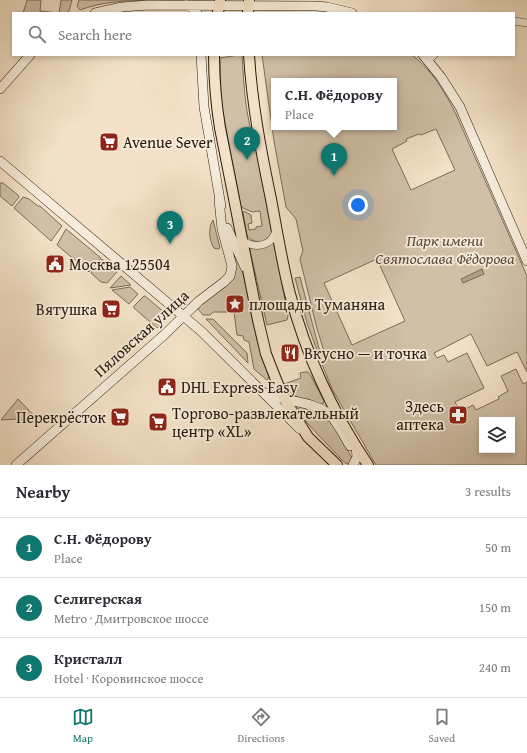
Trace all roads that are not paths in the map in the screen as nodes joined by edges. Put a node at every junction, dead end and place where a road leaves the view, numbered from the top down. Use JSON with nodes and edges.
{"nodes":[{"id":1,"x":186,"y":4,"type":"junction"},
{"id":2,"x":207,"y":6,"type":"edge"},
{"id":3,"x":219,"y":6,"type":"edge"},
{"id":4,"x":248,"y":6,"type":"edge"},
{"id":5,"x":100,"y":12,"type":"edge"},
{"id":6,"x":196,"y":12,"type":"edge"},
{"id":7,"x":348,"y":12,"type":"edge"},
{"id":8,"x":515,"y":21,"type":"edge"},
{"id":9,"x":527,"y":23,"type":"edge"},
{"id":10,"x":29,"y":56,"type":"edge"},
{"id":11,"x":201,"y":56,"type":"edge"},
{"id":12,"x":214,"y":56,"type":"edge"},
{"id":13,"x":249,"y":56,"type":"edge"},
{"id":14,"x":428,"y":57,"type":"edge"},
{"id":15,"x":0,"y":88,"type":"edge"},
{"id":16,"x":0,"y":161,"type":"edge"},
{"id":17,"x":219,"y":200,"type":"junction"},
{"id":18,"x":225,"y":223,"type":"junction"},
{"id":19,"x":276,"y":224,"type":"junction"},
{"id":20,"x":243,"y":241,"type":"junction"},
{"id":21,"x":527,"y":261,"type":"edge"},
{"id":22,"x":251,"y":280,"type":"junction"},
{"id":23,"x":184,"y":316,"type":"junction"},
{"id":24,"x":262,"y":390,"type":"junction"},
{"id":25,"x":285,"y":400,"type":"junction"},
{"id":26,"x":308,"y":437,"type":"junction"},
{"id":27,"x":356,"y":451,"type":"junction"},
{"id":28,"x":16,"y":465,"type":"edge"},
{"id":29,"x":337,"y":465,"type":"edge"},
{"id":30,"x":353,"y":465,"type":"edge"},
{"id":31,"x":368,"y":465,"type":"edge"}],
"edges":[{"from":1,"to":2,"type":"street"},
{"from":1,"to":5,"type":"street"},
{"from":1,"to":6,"type":"street"},
{"from":2,"to":3,"type":"street"},
{"from":3,"to":4,"type":"street"},
{"from":4,"to":7,"type":"street"},
{"from":8,"to":9,"type":"street"},
{"from":10,"to":15,"type":"street"},
{"from":11,"to":17,"type":"street"},
{"from":12,"to":20,"type":"main road"},
{"from":13,"to":19,"type":"main road"},
{"from":14,"to":21,"type":"street"},
{"from":16,"to":23,"type":"street"},
{"from":17,"to":18,"type":"street"},
{"from":17,"to":23,"type":"street","name":"Пяловская улица"},
{"from":18,"to":20,"type":"street"},
{"from":18,"to":22,"type":"street"},
{"from":19,"to":20,"type":"street"},
{"from":19,"to":27,"type":"main road"},
{"from":20,"to":22,"type":"main road"},
{"from":22,"to":25,"type":"main road"},
{"from":23,"to":24,"type":"street"},
{"from":23,"to":28,"type":"street","name":"Пяловская улица"},
{"from":24,"to":25,"type":"street"},
{"from":24,"to":26,"type":"street"},
{"from":25,"to":26,"type":"main road"},
{"from":25,"to":27,"type":"street"},
{"from":26,"to":29,"type":"main road"},
{"from":27,"to":30,"type":"street"},
{"from":27,"to":31,"type":"main road"}]}
